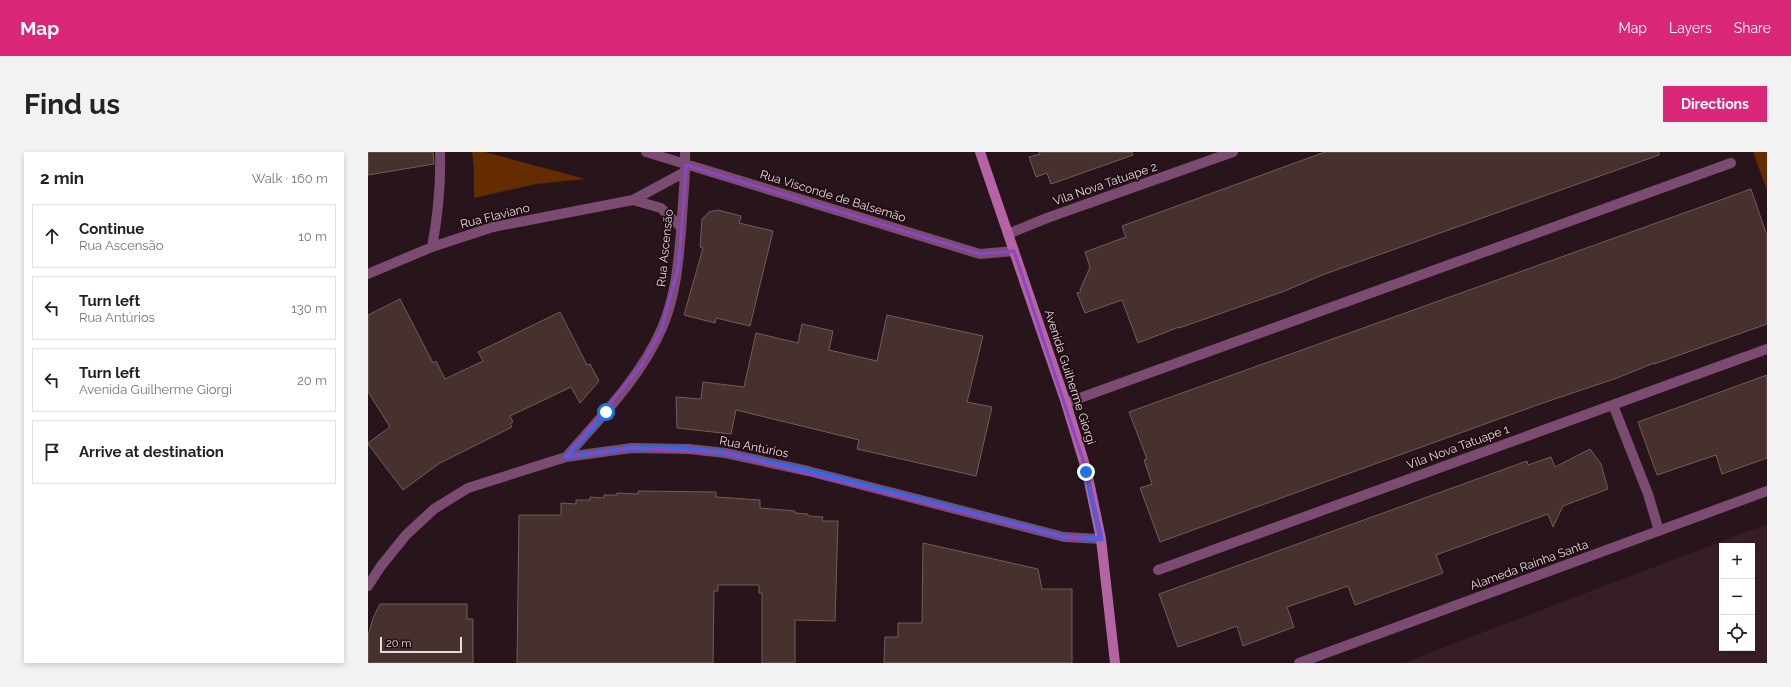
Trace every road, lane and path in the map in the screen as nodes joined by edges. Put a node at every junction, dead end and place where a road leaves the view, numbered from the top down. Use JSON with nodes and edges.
{"nodes":[{"id":1,"x":440,"y":152,"type":"edge"},
{"id":2,"x":646,"y":152,"type":"edge"},
{"id":3,"x":685,"y":152,"type":"edge"},
{"id":4,"x":980,"y":152,"type":"edge"},
{"id":5,"x":1233,"y":152,"type":"edge"},
{"id":6,"x":1731,"y":163,"type":"dead end"},
{"id":7,"x":685,"y":168,"type":"junction"},
{"id":8,"x":633,"y":200,"type":"junction"},
{"id":9,"x":681,"y":227,"type":"junction"},
{"id":10,"x":1008,"y":234,"type":"junction"},
{"id":11,"x":432,"y":247,"type":"junction"},
{"id":12,"x":1014,"y":251,"type":"junction"},
{"id":13,"x":368,"y":274,"type":"edge"},
{"id":14,"x":1767,"y":349,"type":"edge"},
{"id":15,"x":1066,"y":403,"type":"junction"},
{"id":16,"x":1613,"y":405,"type":"junction"},
{"id":17,"x":566,"y":457,"type":"junction"},
{"id":18,"x":1767,"y":491,"type":"edge"},
{"id":19,"x":1659,"y":531,"type":"junction"},
{"id":20,"x":1101,"y":539,"type":"junction"},
{"id":21,"x":1158,"y":570,"type":"dead end"},
{"id":22,"x":368,"y":586,"type":"edge"},
{"id":23,"x":1115,"y":663,"type":"edge"},
{"id":24,"x":1299,"y":663,"type":"edge"}],
"edges":[{"from":1,"to":11,"type":"street"},
{"from":2,"to":7,"type":"street","name":"Rua Visconde de Balsemão"},
{"from":3,"to":7,"type":"street","name":"Rua Ascensão"},
{"from":4,"to":10,"type":"street","name":"Avenida Guilherme Giorgi"},
{"from":5,"to":10,"type":"street","name":"Vila Nova Tatuape 2"},
{"from":6,"to":15,"type":"street"},
{"from":7,"to":8,"type":"street","name":"Rua Flaviano"},
{"from":7,"to":9,"type":"street","name":"Rua Ascensão"},
{"from":7,"to":12,"type":"street","name":"Rua Visconde de Balsemão"},
{"from":8,"to":9,"type":"street","name":"Rua Flaviano"},
{"from":8,"to":11,"type":"street","name":"Rua Flaviano"},
{"from":9,"to":17,"type":"street","name":"Rua Ascensão"},
{"from":10,"to":12,"type":"street","name":"Avenida Guilherme Giorgi"},
{"from":11,"to":13,"type":"street","name":"Rua Flaviano"},
{"from":12,"to":15,"type":"street","name":"Avenida Guilherme Giorgi"},
{"from":14,"to":16,"type":"street","name":"Vila Nova Tatuape 1"},
{"from":15,"to":20,"type":"street","name":"Avenida Guilherme Giorgi"},
{"from":16,"to":19,"type":"street"},
{"from":16,"to":21,"type":"street","name":"Vila Nova Tatuape 1"},
{"from":17,"to":20,"type":"street","name":"Rua Antúrios"},
{"from":17,"to":22,"type":"street","name":"Rua Antúrios"},
{"from":18,"to":19,"type":"street","name":"Alameda Rainha Santa"},
{"from":19,"to":24,"type":"street","name":"Alameda Rainha Santa"},
{"from":20,"to":23,"type":"street","name":"Avenida Guilherme Giorgi"}]}
